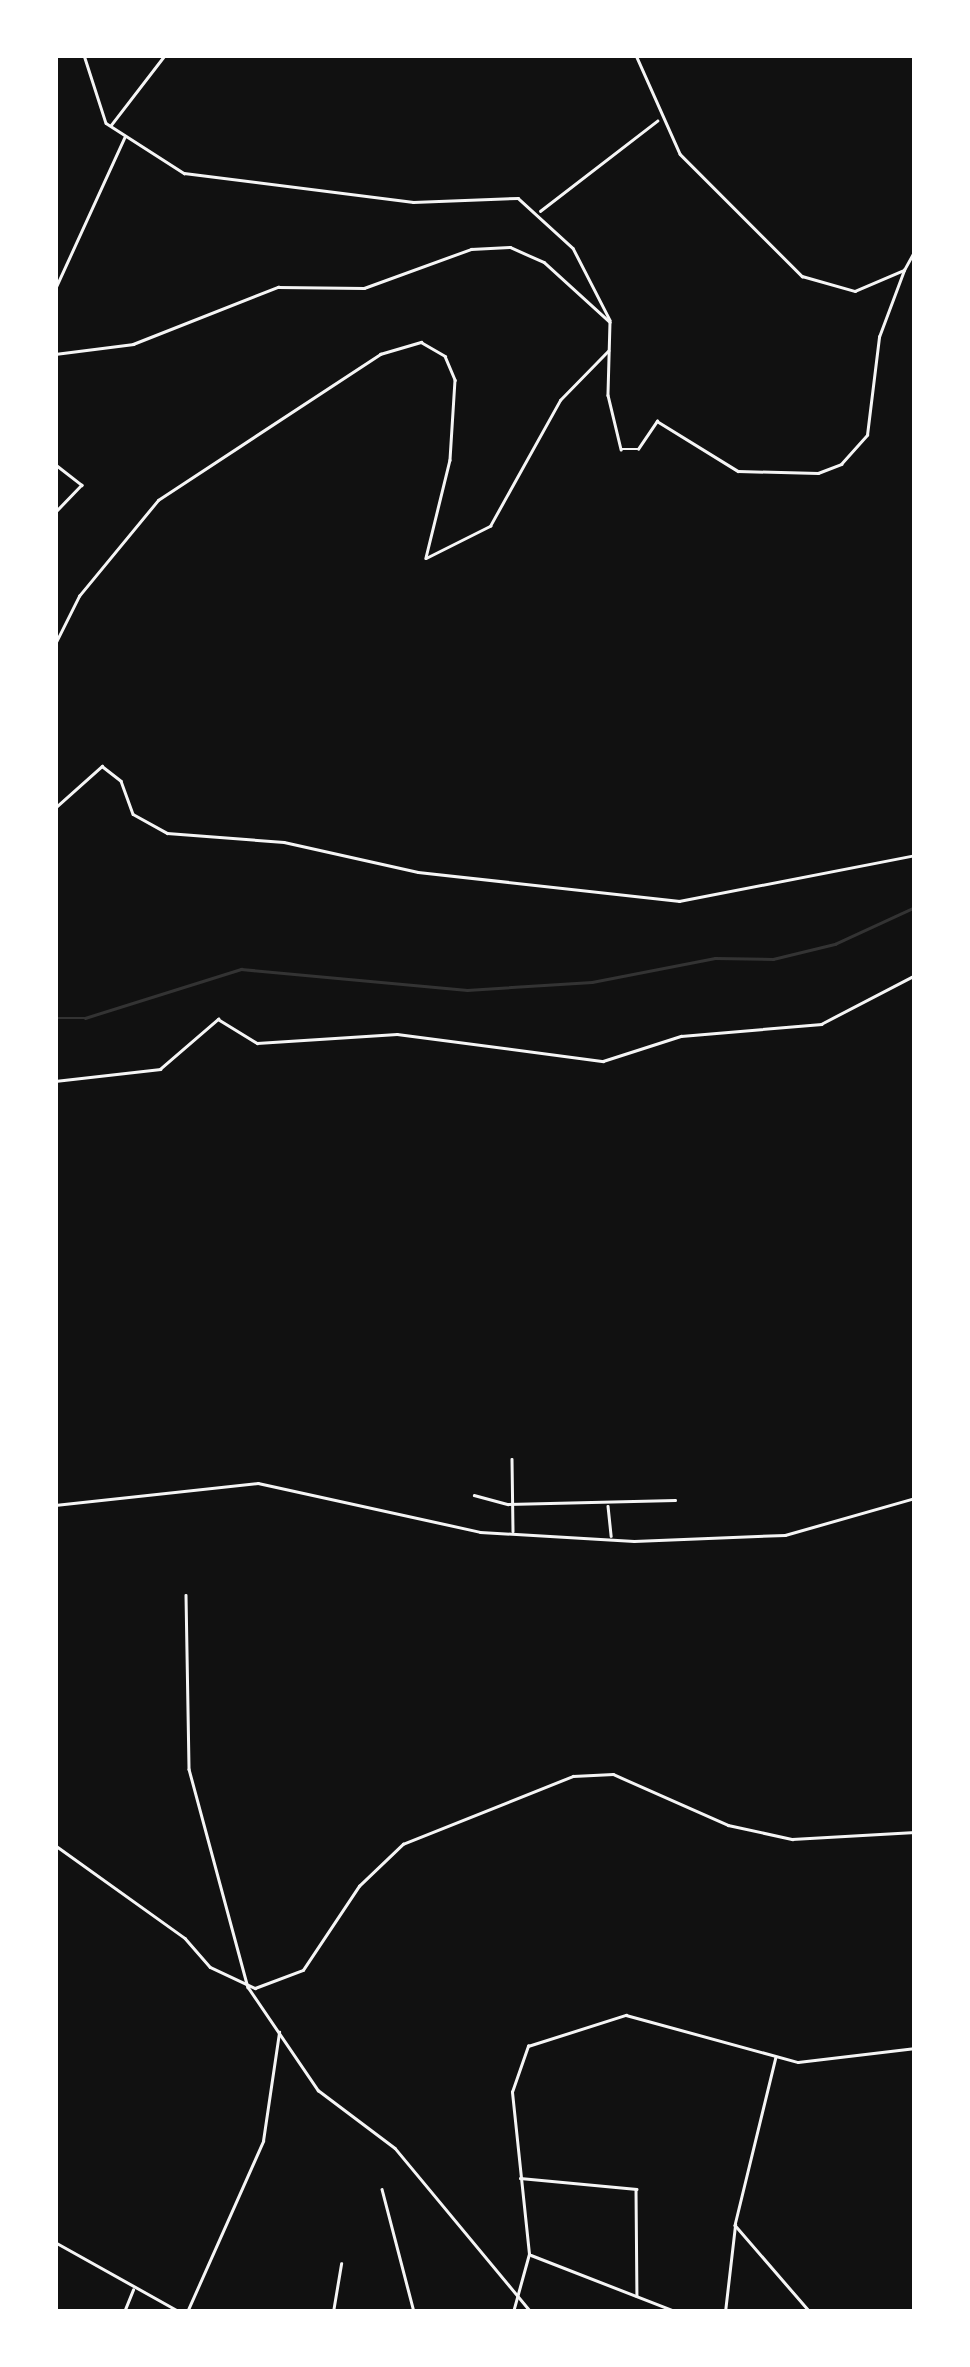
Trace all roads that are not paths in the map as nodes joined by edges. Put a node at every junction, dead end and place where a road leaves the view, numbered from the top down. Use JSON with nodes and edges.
{"nodes":[{"id":1,"x":84,"y":55,"type":"edge"},
{"id":2,"x":165,"y":55,"type":"edge"},
{"id":3,"x":636,"y":55,"type":"edge"},
{"id":4,"x":658,"y":120,"type":"junction"},
{"id":5,"x":110,"y":126,"type":"junction"},
{"id":6,"x":125,"y":136,"type":"junction"},
{"id":7,"x":538,"y":212,"type":"junction"},
{"id":8,"x":915,"y":250,"type":"edge"},
{"id":9,"x":904,"y":270,"type":"junction"},
{"id":10,"x":55,"y":289,"type":"edge"},
{"id":11,"x":610,"y":322,"type":"junction"},
{"id":12,"x":608,"y":350,"type":"junction"},
{"id":13,"x":55,"y":354,"type":"edge"},
{"id":14,"x":55,"y":464,"type":"edge"},
{"id":15,"x":55,"y":513,"type":"edge"},
{"id":16,"x":55,"y":644,"type":"edge"},
{"id":17,"x":55,"y":808,"type":"edge"},
{"id":18,"x":915,"y":855,"type":"edge"},
{"id":19,"x":915,"y":975,"type":"edge"},
{"id":20,"x":55,"y":1081,"type":"edge"},
{"id":21,"x":512,"y":1459,"type":"dead end"},
{"id":22,"x":474,"y":1495,"type":"dead end"},
{"id":23,"x":915,"y":1498,"type":"edge"},
{"id":24,"x":675,"y":1500,"type":"dead end"},
{"id":25,"x":508,"y":1504,"type":"junction"},
{"id":26,"x":55,"y":1505,"type":"edge"},
{"id":27,"x":608,"y":1506,"type":"junction"},
{"id":28,"x":513,"y":1533,"type":"junction"},
{"id":29,"x":611,"y":1538,"type":"junction"},
{"id":30,"x":186,"y":1595,"type":"dead end"},
{"id":31,"x":915,"y":1832,"type":"edge"},
{"id":32,"x":55,"y":1844,"type":"edge"},
{"id":33,"x":248,"y":1987,"type":"junction"},
{"id":34,"x":280,"y":2030,"type":"junction"},
{"id":35,"x":915,"y":2048,"type":"edge"},
{"id":36,"x":776,"y":2057,"type":"junction"},
{"id":37,"x":520,"y":2178,"type":"junction"},
{"id":38,"x":382,"y":2189,"type":"dead end"},
{"id":39,"x":735,"y":2225,"type":"junction"},
{"id":40,"x":55,"y":2242,"type":"edge"},
{"id":41,"x":529,"y":2254,"type":"junction"},
{"id":42,"x":341,"y":2264,"type":"dead end"},
{"id":43,"x":133,"y":2290,"type":"junction"},
{"id":44,"x":637,"y":2296,"type":"junction"},
{"id":45,"x":519,"y":2300,"type":"junction"},
{"id":46,"x":124,"y":2312,"type":"edge"},
{"id":47,"x":180,"y":2312,"type":"edge"},
{"id":48,"x":187,"y":2312,"type":"edge"},
{"id":49,"x":333,"y":2312,"type":"edge"},
{"id":50,"x":414,"y":2312,"type":"edge"},
{"id":51,"x":513,"y":2312,"type":"edge"},
{"id":52,"x":531,"y":2312,"type":"edge"},
{"id":53,"x":677,"y":2312,"type":"edge"},
{"id":54,"x":725,"y":2312,"type":"edge"},
{"id":55,"x":810,"y":2312,"type":"edge"},
{"id":56,"x":820,"y":2312,"type":"edge"}],
"edges":[{"from":1,"to":5,"type":"street"},
{"from":2,"to":5,"type":"street"},
{"from":3,"to":4,"type":"street"},
{"from":4,"to":7,"type":"street"},
{"from":4,"to":9,"type":"street"},
{"from":5,"to":6,"type":"street"},
{"from":6,"to":7,"type":"street"},
{"from":6,"to":10,"type":"street"},
{"from":7,"to":11,"type":"street"},
{"from":8,"to":9,"type":"street"},
{"from":9,"to":12,"type":"street"},
{"from":11,"to":12,"type":"street"},
{"from":11,"to":13,"type":"street"},
{"from":12,"to":16,"type":"street"},
{"from":14,"to":15,"type":"street"},
{"from":17,"to":18,"type":"street"},
{"from":19,"to":20,"type":"street"},
{"from":21,"to":25,"type":"street"},
{"from":22,"to":25,"type":"street"},
{"from":23,"to":29,"type":"street"},
{"from":24,"to":27,"type":"street"},
{"from":25,"to":27,"type":"street"},
{"from":25,"to":28,"type":"street"},
{"from":26,"to":28,"type":"street"},
{"from":27,"to":29,"type":"street"},
{"from":28,"to":29,"type":"street"},
{"from":30,"to":33,"type":"street"},
{"from":31,"to":33,"type":"street"},
{"from":32,"to":33,"type":"street"},
{"from":33,"to":34,"type":"street"},
{"from":34,"to":45,"type":"street"},
{"from":34,"to":48,"type":"street"},
{"from":35,"to":36,"type":"street"},
{"from":36,"to":37,"type":"street"},
{"from":36,"to":39,"type":"street"},
{"from":37,"to":41,"type":"street"},
{"from":37,"to":44,"type":"street"},
{"from":38,"to":50,"type":"street"},
{"from":39,"to":54,"type":"street"},
{"from":39,"to":55,"type":"street"},
{"from":40,"to":43,"type":"street"},
{"from":41,"to":44,"type":"street"},
{"from":41,"to":45,"type":"street"},
{"from":42,"to":49,"type":"street"},
{"from":43,"to":46,"type":"street"},
{"from":43,"to":47,"type":"street"},
{"from":44,"to":53,"type":"street"},
{"from":45,"to":51,"type":"street"},
{"from":45,"to":52,"type":"street"},
{"from":55,"to":56,"type":"street"}]}
